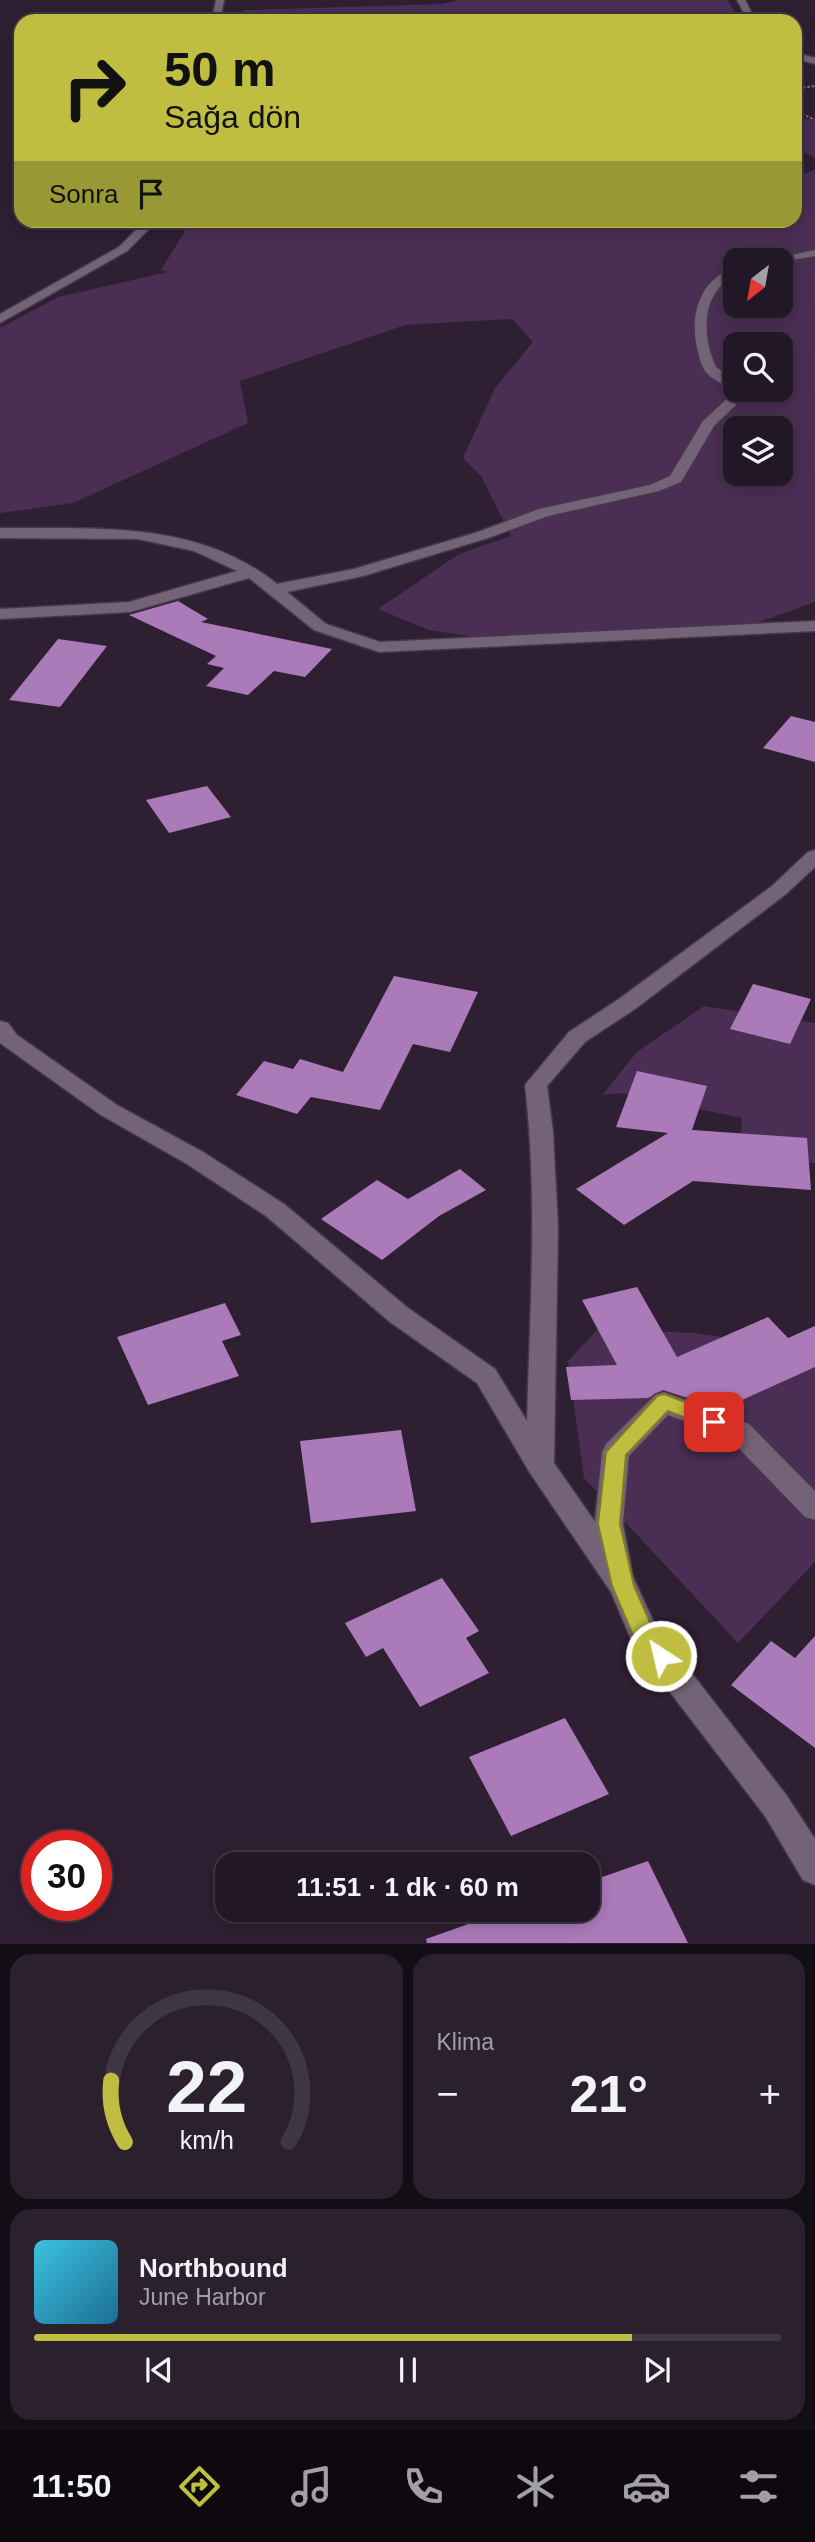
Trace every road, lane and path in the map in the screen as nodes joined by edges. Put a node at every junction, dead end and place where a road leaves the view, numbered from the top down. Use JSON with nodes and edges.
{"nodes":[{"id":1,"x":145,"y":228,"type":"edge"},
{"id":2,"x":815,"y":253,"type":"edge"},
{"id":3,"x":793,"y":257,"type":"edge"},
{"id":4,"x":723,"y":276,"type":"edge"},
{"id":5,"x":0,"y":319,"type":"edge"},
{"id":6,"x":723,"y":377,"type":"edge"},
{"id":7,"x":731,"y":402,"type":"edge"},
{"id":8,"x":0,"y":533,"type":"edge"},
{"id":9,"x":252,"y":572,"type":"junction"},
{"id":10,"x":273,"y":590,"type":"junction"},
{"id":11,"x":0,"y":614,"type":"edge"},
{"id":12,"x":815,"y":626,"type":"edge"},
{"id":13,"x":815,"y":856,"type":"edge"},
{"id":14,"x":0,"y":1028,"type":"edge"},
{"id":15,"x":540,"y":1465,"type":"junction"},
{"id":16,"x":815,"y":1509,"type":"edge"},
{"id":17,"x":623,"y":1586,"type":"junction"},
{"id":18,"x":815,"y":1869,"type":"edge"}],
"edges":[{"from":1,"to":5,"type":"street"},
{"from":2,"to":3,"type":"street"},
{"from":4,"to":6,"type":"street"},
{"from":7,"to":10,"type":"street"},
{"from":8,"to":9,"type":"street"},
{"from":9,"to":10,"type":"street"},
{"from":9,"to":11,"type":"street"},
{"from":10,"to":12,"type":"street"},
{"from":13,"to":15,"type":"street"},
{"from":14,"to":15,"type":"street"},
{"from":15,"to":17,"type":"street"},
{"from":16,"to":17,"type":"street"},
{"from":17,"to":18,"type":"street"}]}
